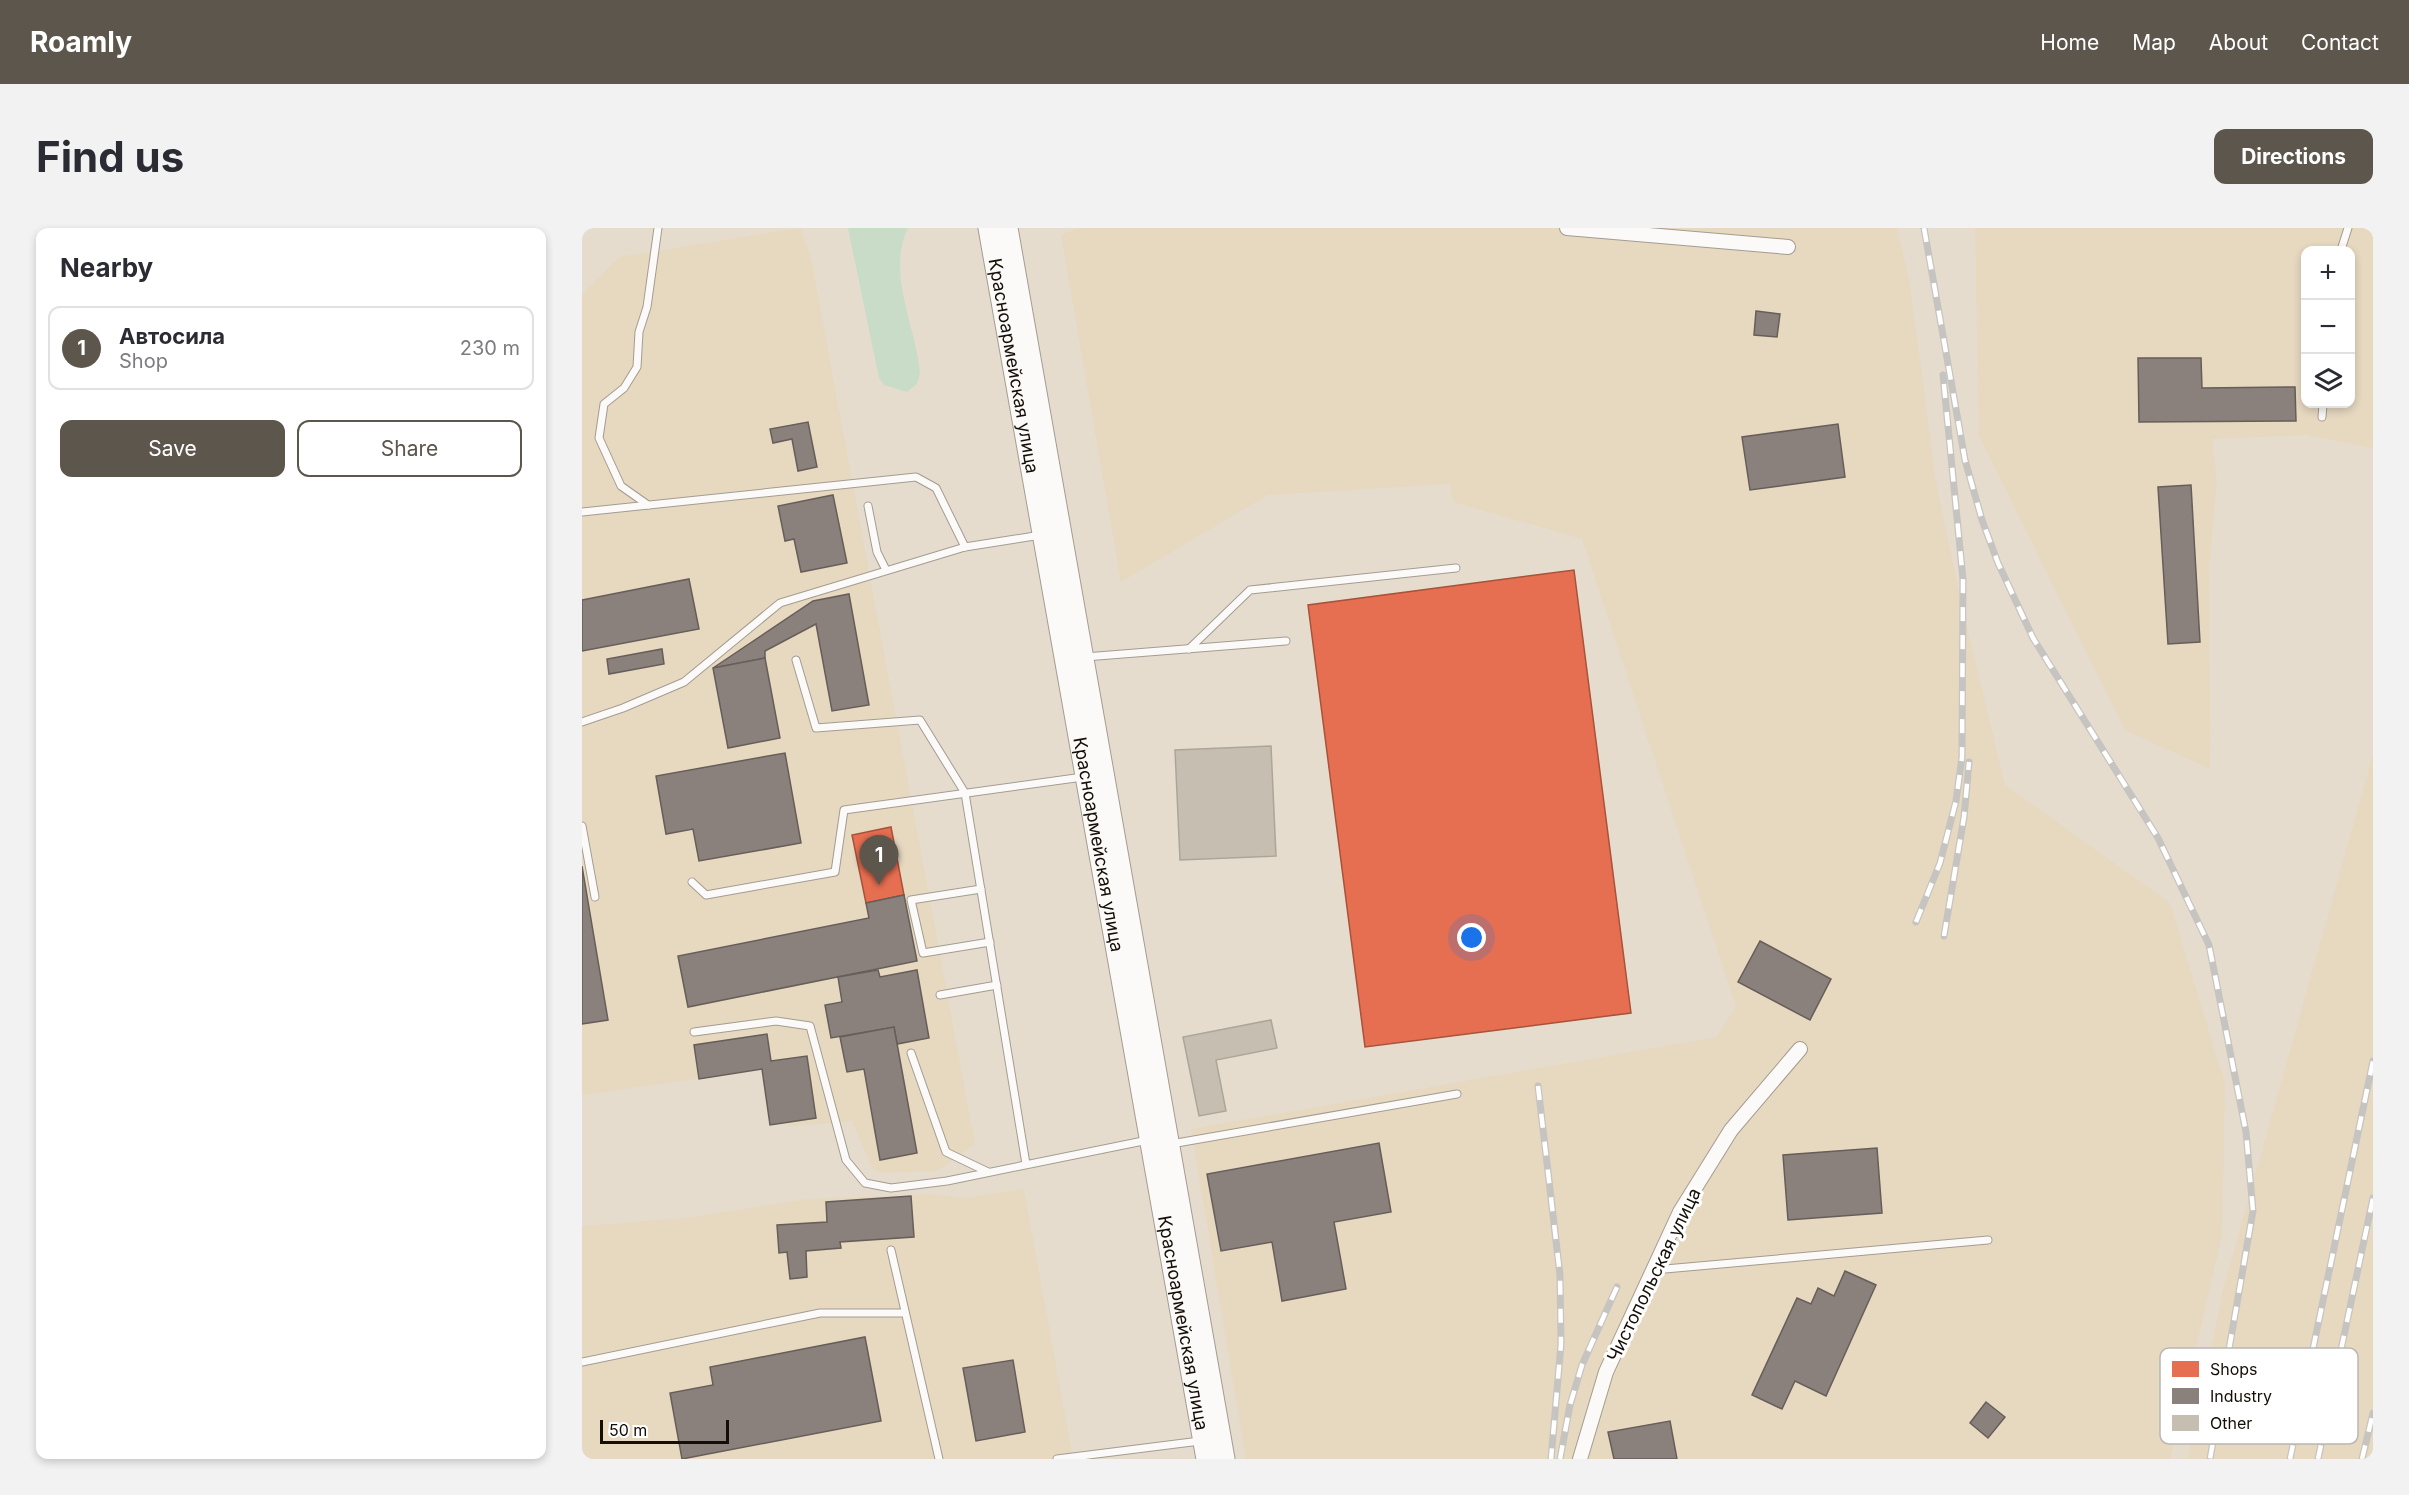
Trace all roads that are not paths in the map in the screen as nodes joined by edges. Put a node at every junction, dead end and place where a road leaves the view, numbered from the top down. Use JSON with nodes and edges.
{"nodes":[{"id":1,"x":658,"y":228,"type":"edge"},
{"id":2,"x":989,"y":228,"type":"edge"},
{"id":3,"x":1007,"y":228,"type":"edge"},
{"id":4,"x":1567,"y":228,"type":"edge"},
{"id":5,"x":2348,"y":228,"type":"edge"},
{"id":6,"x":2342,"y":246,"type":"edge"},
{"id":7,"x":1788,"y":247,"type":"dead end"},
{"id":8,"x":2323,"y":408,"type":"edge"},
{"id":9,"x":2322,"y":417,"type":"dead end"},
{"id":10,"x":648,"y":505,"type":"junction"},
{"id":11,"x":868,"y":506,"type":"dead end"},
{"id":12,"x":582,"y":512,"type":"edge"},
{"id":13,"x":1043,"y":535,"type":"junction"},
{"id":14,"x":964,"y":547,"type":"junction"},
{"id":15,"x":1456,"y":568,"type":"dead end"},
{"id":16,"x":886,"y":570,"type":"junction"},
{"id":17,"x":1286,"y":641,"type":"dead end"},
{"id":18,"x":1189,"y":649,"type":"junction"},
{"id":19,"x":1083,"y":657,"type":"junction"},
{"id":20,"x":796,"y":660,"type":"dead end"},
{"id":21,"x":582,"y":722,"type":"edge"},
{"id":22,"x":1086,"y":777,"type":"junction"},
{"id":23,"x":965,"y":793,"type":"junction"},
{"id":24,"x":582,"y":826,"type":"edge"},
{"id":25,"x":692,"y":882,"type":"dead end"},
{"id":26,"x":981,"y":889,"type":"junction"},
{"id":27,"x":595,"y":897,"type":"dead end"},
{"id":28,"x":990,"y":942,"type":"junction"},
{"id":29,"x":997,"y":985,"type":"junction"},
{"id":30,"x":940,"y":995,"type":"dead end"},
{"id":31,"x":694,"y":1032,"type":"dead end"},
{"id":32,"x":1800,"y":1049,"type":"dead end"},
{"id":33,"x":911,"y":1053,"type":"dead end"},
{"id":34,"x":1457,"y":1094,"type":"dead end"},
{"id":35,"x":1160,"y":1142,"type":"junction"},
{"id":36,"x":1026,"y":1164,"type":"junction"},
{"id":37,"x":988,"y":1172,"type":"junction"},
{"id":38,"x":1988,"y":1240,"type":"dead end"},
{"id":39,"x":891,"y":1250,"type":"dead end"},
{"id":40,"x":1654,"y":1270,"type":"junction"},
{"id":41,"x":905,"y":1313,"type":"junction"},
{"id":42,"x":582,"y":1362,"type":"edge"},
{"id":43,"x":1214,"y":1449,"type":"edge"},
{"id":44,"x":1116,"y":1455,"type":"edge"},
{"id":45,"x":939,"y":1459,"type":"edge"},
{"id":46,"x":1057,"y":1459,"type":"edge"},
{"id":47,"x":1580,"y":1459,"type":"edge"}],
"edges":[{"from":1,"to":10,"type":"lane"},
{"from":2,"to":13,"type":"main road","name":"Красноармейская улица"},
{"from":3,"to":19,"type":"main road","name":"Красноармейская улица"},
{"from":4,"to":7,"type":"street"},
{"from":5,"to":6,"type":"lane"},
{"from":8,"to":9,"type":"lane"},
{"from":10,"to":12,"type":"lane"},
{"from":10,"to":14,"type":"lane"},
{"from":11,"to":16,"type":"lane"},
{"from":13,"to":14,"type":"lane"},
{"from":13,"to":22,"type":"main road","name":"Красноармейская улица"},
{"from":14,"to":16,"type":"lane"},
{"from":15,"to":18,"type":"lane"},
{"from":16,"to":21,"type":"lane"},
{"from":17,"to":18,"type":"lane"},
{"from":18,"to":19,"type":"lane"},
{"from":19,"to":35,"type":"main road","name":"Красноармейская улица"},
{"from":20,"to":23,"type":"lane"},
{"from":22,"to":23,"type":"lane"},
{"from":22,"to":35,"type":"main road","name":"Красноармейская улица"},
{"from":23,"to":25,"type":"lane"},
{"from":23,"to":26,"type":"lane"},
{"from":24,"to":27,"type":"lane"},
{"from":26,"to":28,"type":"lane"},
{"from":26,"to":28,"type":"lane"},
{"from":28,"to":29,"type":"lane"},
{"from":29,"to":30,"type":"lane"},
{"from":29,"to":36,"type":"lane"},
{"from":31,"to":37,"type":"lane"},
{"from":32,"to":40,"type":"street","name":"Чистопольская улица"},
{"from":33,"to":37,"type":"lane"},
{"from":34,"to":35,"type":"lane"},
{"from":35,"to":36,"type":"lane"},
{"from":35,"to":43,"type":"main road","name":"Красноармейская улица"},
{"from":36,"to":37,"type":"lane"},
{"from":38,"to":40,"type":"lane"},
{"from":39,"to":41,"type":"lane"},
{"from":40,"to":47,"type":"street","name":"Чистопольская улица"},
{"from":41,"to":42,"type":"lane"},
{"from":41,"to":45,"type":"lane"},
{"from":43,"to":44,"type":"lane"},
{"from":44,"to":46,"type":"lane"}]}
